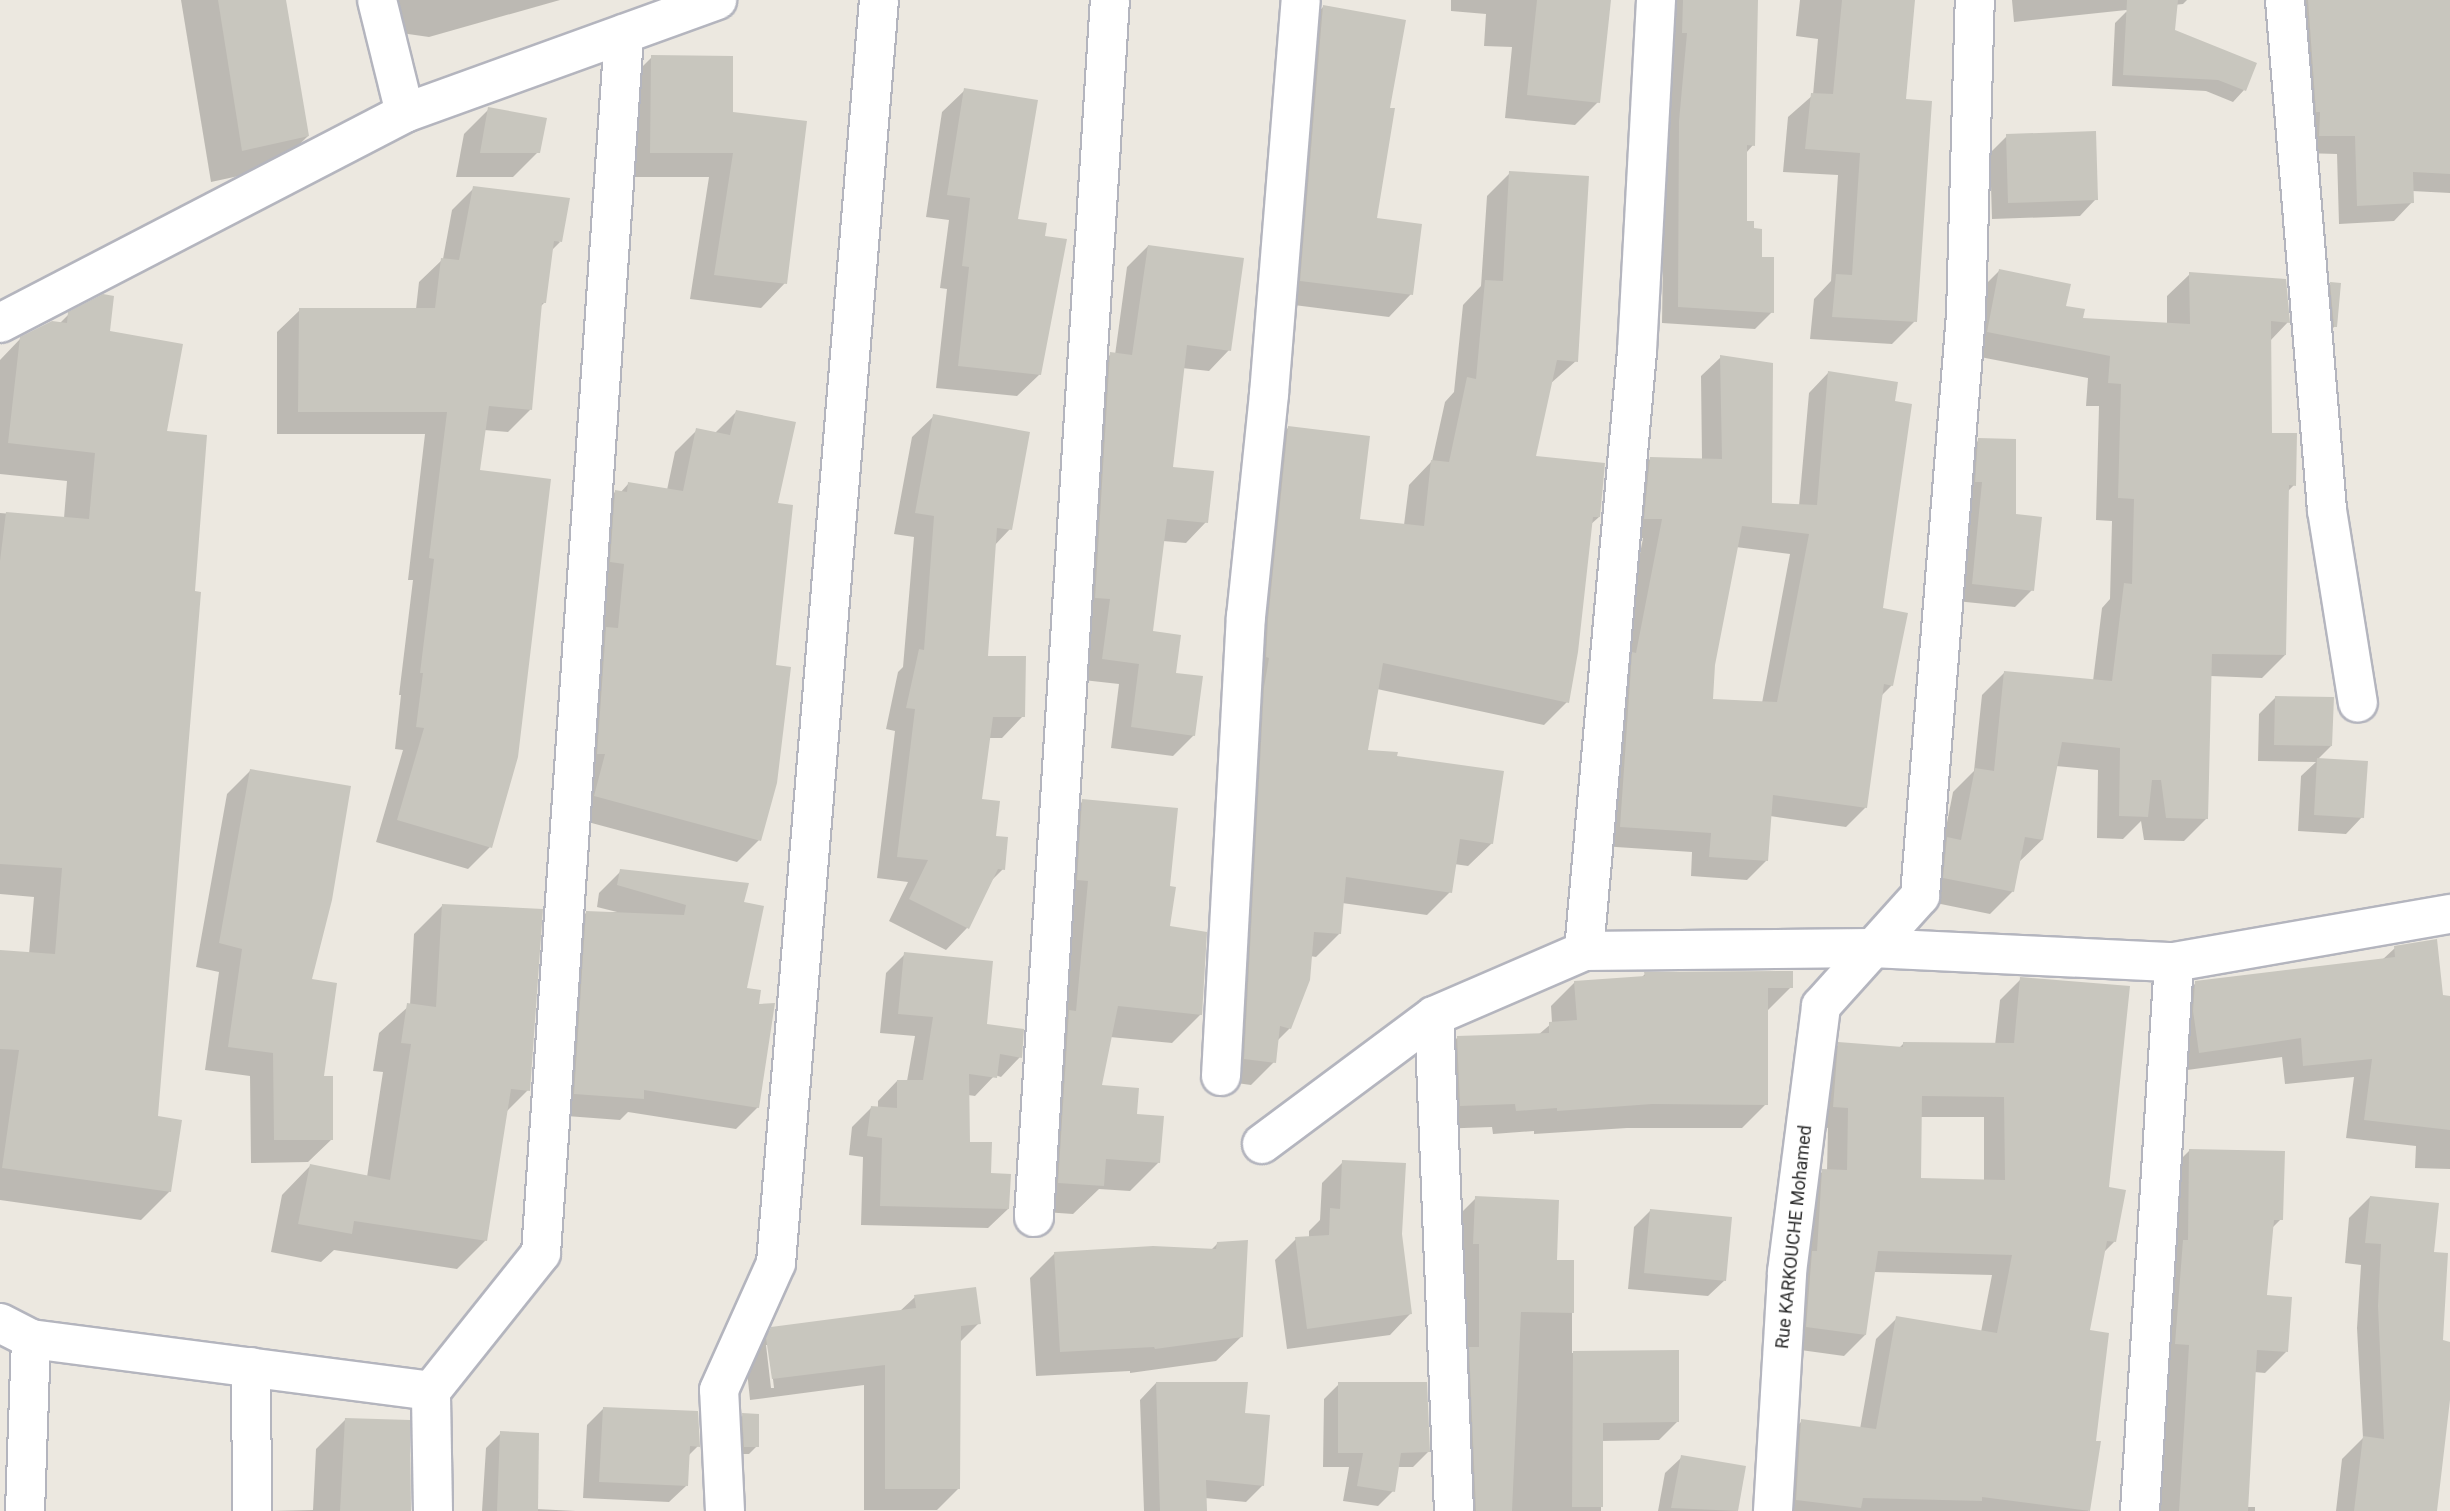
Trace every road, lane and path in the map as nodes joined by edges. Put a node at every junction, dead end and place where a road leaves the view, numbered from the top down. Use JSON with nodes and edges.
{"nodes":[{"id":1,"x":377,"y":0,"type":"edge"},
{"id":2,"x":717,"y":0,"type":"edge"},
{"id":3,"x":879,"y":0,"type":"edge"},
{"id":4,"x":1110,"y":0,"type":"edge"},
{"id":5,"x":1301,"y":0,"type":"edge"},
{"id":6,"x":1656,"y":0,"type":"edge"},
{"id":7,"x":1975,"y":0,"type":"edge"},
{"id":8,"x":2284,"y":0,"type":"edge"},
{"id":9,"x":624,"y":34,"type":"junction"},
{"id":10,"x":405,"y":113,"type":"junction"},
{"id":11,"x":0,"y":323,"type":"edge"},
{"id":12,"x":2358,"y":703,"type":"dead end"},
{"id":13,"x":2450,"y":914,"type":"edge"},
{"id":14,"x":1872,"y":947,"type":"junction"},
{"id":15,"x":1584,"y":951,"type":"junction"},
{"id":16,"x":2174,"y":962,"type":"junction"},
{"id":17,"x":1434,"y":1016,"type":"junction"},
{"id":18,"x":1221,"y":1076,"type":"dead end"},
{"id":19,"x":1262,"y":1144,"type":"dead end"},
{"id":20,"x":1034,"y":1217,"type":"dead end"},
{"id":21,"x":15,"y":1331,"type":"edge"},
{"id":22,"x":251,"y":1367,"type":"junction"},
{"id":23,"x":431,"y":1391,"type":"junction"},
{"id":24,"x":26,"y":1511,"type":"edge"},
{"id":25,"x":251,"y":1511,"type":"edge"},
{"id":26,"x":433,"y":1511,"type":"edge"},
{"id":27,"x":726,"y":1511,"type":"edge"},
{"id":28,"x":1454,"y":1511,"type":"edge"},
{"id":29,"x":1773,"y":1511,"type":"edge"},
{"id":30,"x":2140,"y":1511,"type":"edge"}],
"edges":[{"from":1,"to":10,"type":"street"},
{"from":2,"to":9,"type":"street"},
{"from":3,"to":27,"type":"street"},
{"from":4,"to":20,"type":"street"},
{"from":5,"to":18,"type":"street"},
{"from":6,"to":15,"type":"street"},
{"from":7,"to":14,"type":"street"},
{"from":8,"to":12,"type":"street"},
{"from":9,"to":10,"type":"street"},
{"from":9,"to":23,"type":"street"},
{"from":10,"to":11,"type":"street"},
{"from":13,"to":16,"type":"street"},
{"from":14,"to":15,"type":"street"},
{"from":14,"to":16,"type":"street"},
{"from":14,"to":29,"type":"street","name":"Rue KARKOUCHE Mohamed"},
{"from":15,"to":17,"type":"street"},
{"from":16,"to":30,"type":"street"},
{"from":17,"to":19,"type":"street"},
{"from":17,"to":28,"type":"street"},
{"from":21,"to":22,"type":"street"},
{"from":21,"to":24,"type":"street"},
{"from":22,"to":23,"type":"street"},
{"from":22,"to":25,"type":"street"},
{"from":23,"to":26,"type":"street"}]}
